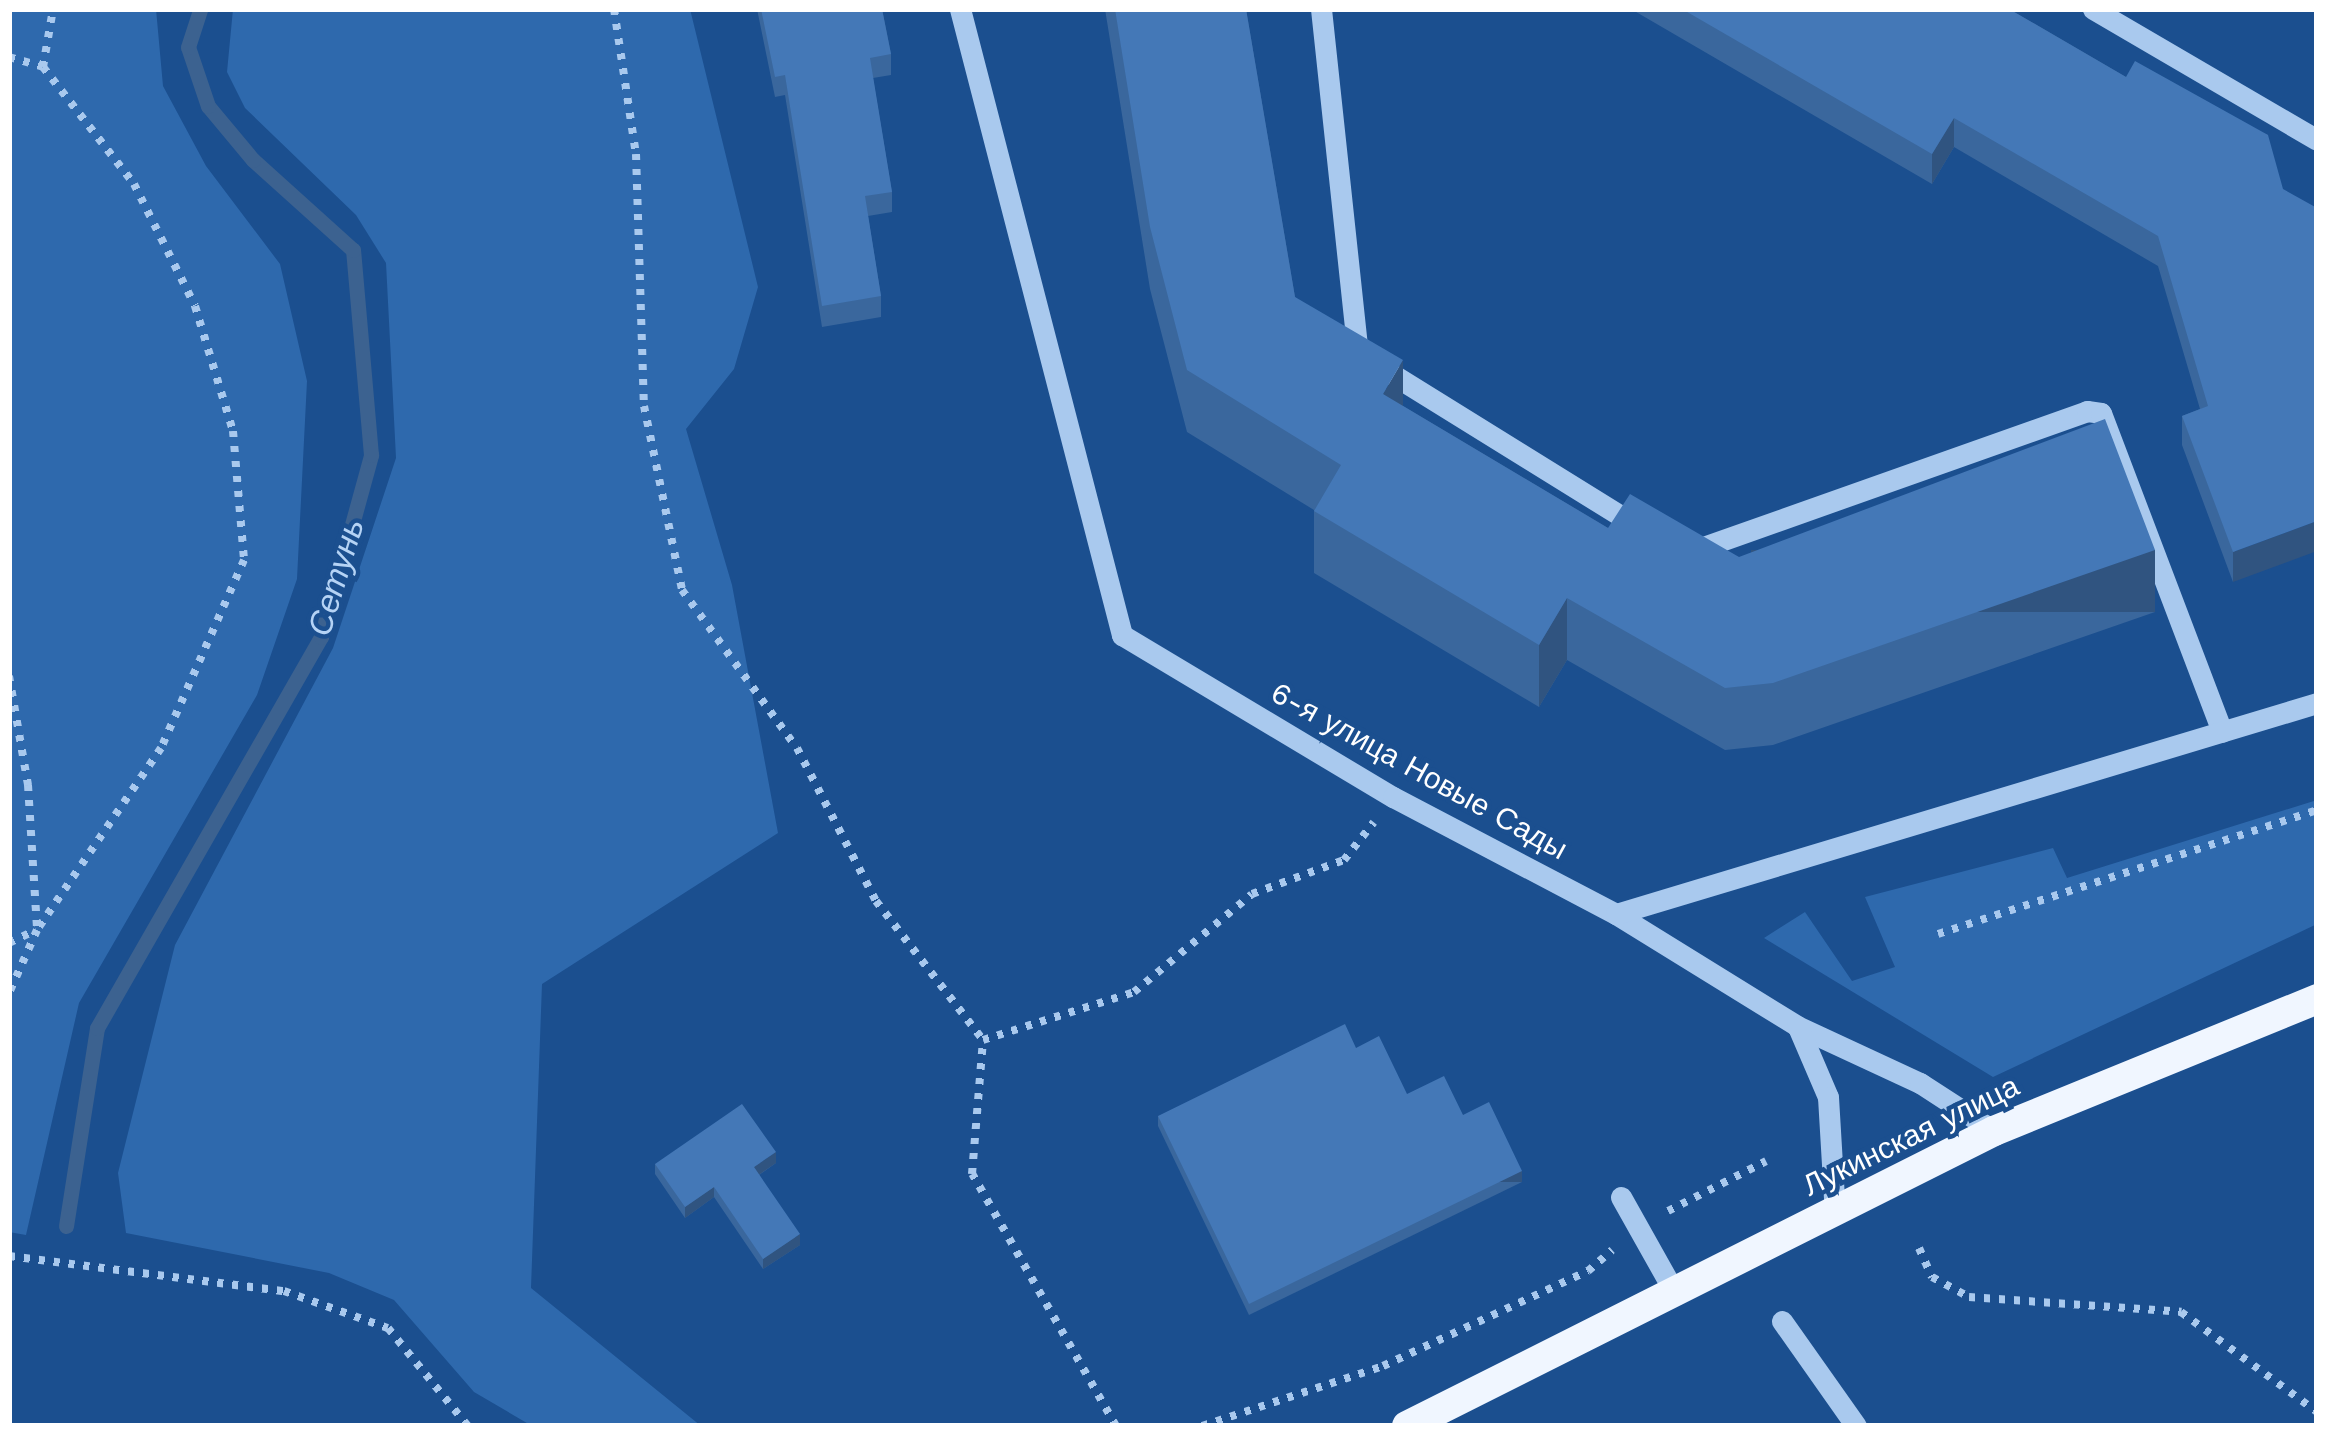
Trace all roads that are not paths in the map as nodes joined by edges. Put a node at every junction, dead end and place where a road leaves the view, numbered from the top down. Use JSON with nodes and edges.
{"nodes":[{"id":1,"x":960,"y":9,"type":"edge"},
{"id":2,"x":1321,"y":9,"type":"edge"},
{"id":3,"x":2093,"y":9,"type":"edge"},
{"id":4,"x":2317,"y":140,"type":"edge"},
{"id":5,"x":2317,"y":703,"type":"edge"},
{"id":6,"x":2222,"y":732,"type":"junction"},
{"id":7,"x":1616,"y":914,"type":"junction"},
{"id":8,"x":2317,"y":999,"type":"edge"},
{"id":9,"x":1797,"y":1026,"type":"junction"},
{"id":10,"x":1994,"y":1131,"type":"junction"},
{"id":11,"x":1621,"y":1197,"type":"dead end"},
{"id":12,"x":1835,"y":1214,"type":"junction"},
{"id":13,"x":1676,"y":1294,"type":"junction"},
{"id":14,"x":1782,"y":1322,"type":"dead end"},
{"id":15,"x":1407,"y":1426,"type":"edge"},
{"id":16,"x":1856,"y":1426,"type":"edge"}],
"edges":[{"from":1,"to":7,"type":"street","name":"6-я улица Новые Сады"},
{"from":2,"to":6,"type":"street"},
{"from":3,"to":4,"type":"street"},
{"from":5,"to":6,"type":"street"},
{"from":6,"to":7,"type":"street"},
{"from":7,"to":9,"type":"street","name":"6-я улица Новые Сады"},
{"from":8,"to":10,"type":"main road","name":"Лукинская улица"},
{"from":9,"to":10,"type":"street","name":"6-я улица Новые Сады"},
{"from":9,"to":12,"type":"street"},
{"from":10,"to":12,"type":"main road","name":"Лукинская улица"},
{"from":11,"to":13,"type":"street"},
{"from":12,"to":13,"type":"main road","name":"Лукинская улица"},
{"from":13,"to":15,"type":"main road","name":"Лукинская улица"},
{"from":14,"to":16,"type":"street"}]}
